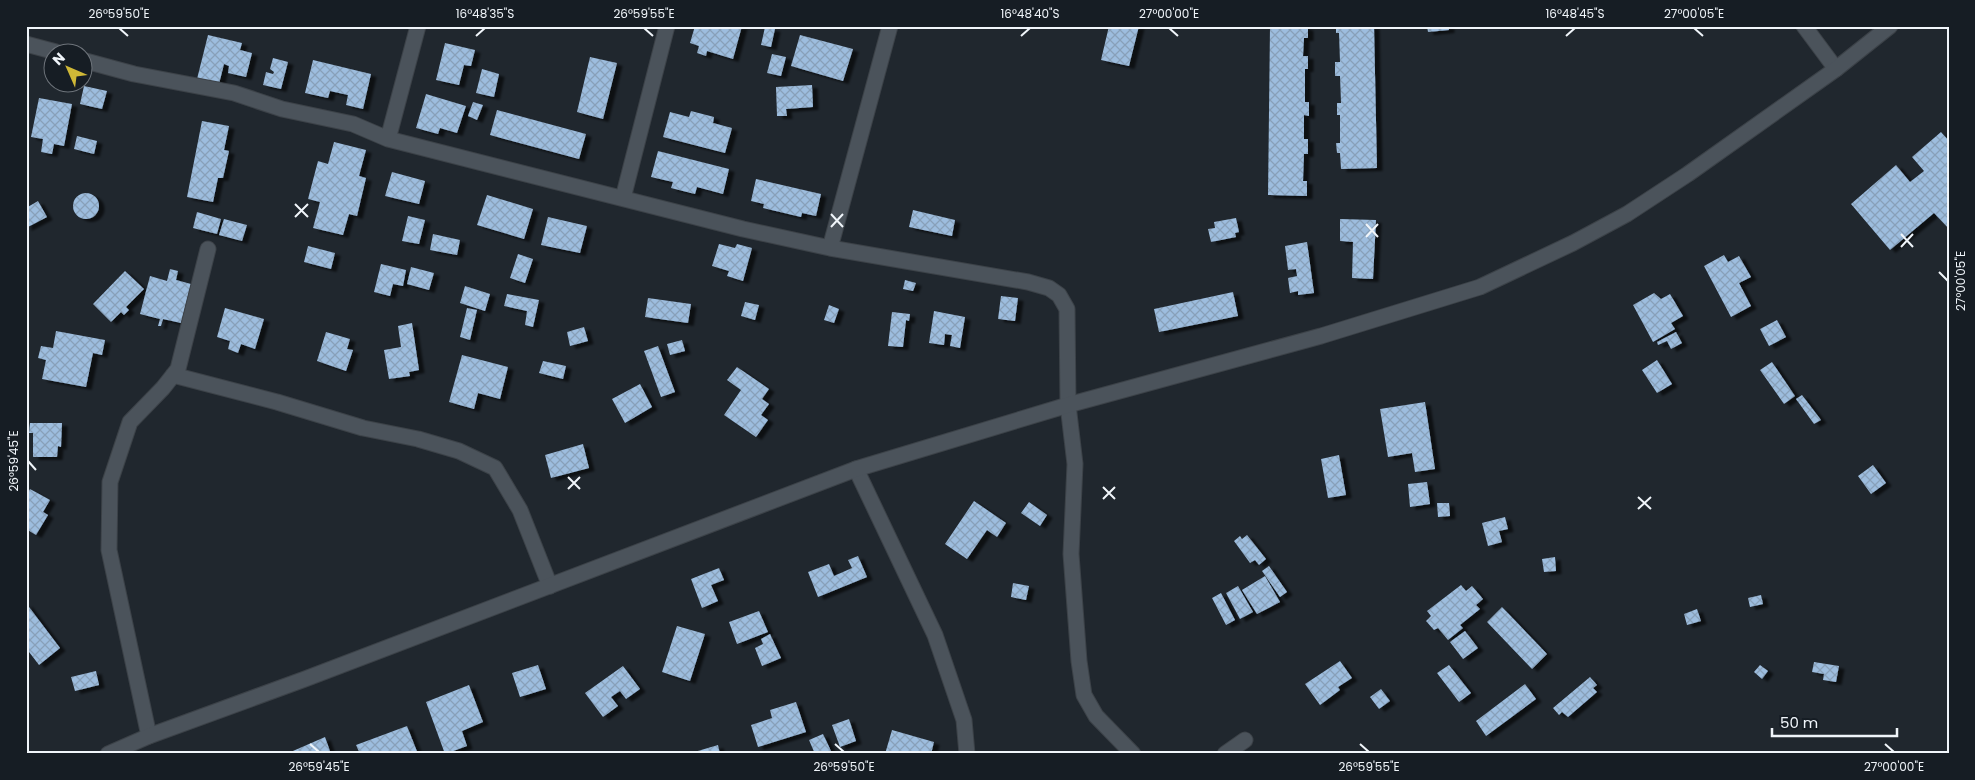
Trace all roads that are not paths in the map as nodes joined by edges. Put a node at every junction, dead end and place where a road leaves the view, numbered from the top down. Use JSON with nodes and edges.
{"nodes":[{"id":1,"x":418,"y":26,"type":"edge"},
{"id":2,"x":668,"y":26,"type":"edge"},
{"id":3,"x":890,"y":26,"type":"edge"},
{"id":4,"x":1804,"y":26,"type":"edge"},
{"id":5,"x":1890,"y":26,"type":"edge"},
{"id":6,"x":26,"y":44,"type":"edge"},
{"id":7,"x":42,"y":48,"type":"edge"},
{"id":8,"x":92,"y":63,"type":"edge"},
{"id":9,"x":1836,"y":69,"type":"junction"},
{"id":10,"x":388,"y":139,"type":"junction"},
{"id":11,"x":623,"y":198,"type":"junction"},
{"id":12,"x":830,"y":248,"type":"junction"},
{"id":13,"x":208,"y":249,"type":"dead end"},
{"id":14,"x":173,"y":375,"type":"junction"},
{"id":15,"x":1068,"y":405,"type":"junction"},
{"id":16,"x":856,"y":469,"type":"junction"},
{"id":17,"x":550,"y":586,"type":"junction"},
{"id":18,"x":149,"y":736,"type":"junction"},
{"id":19,"x":1245,"y":740,"type":"dead end"},
{"id":20,"x":108,"y":754,"type":"edge"},
{"id":21,"x":967,"y":754,"type":"edge"},
{"id":22,"x":1133,"y":754,"type":"edge"},
{"id":23,"x":1225,"y":754,"type":"edge"}],
"edges":[{"from":1,"to":10,"type":"street"},
{"from":2,"to":11,"type":"street"},
{"from":3,"to":12,"type":"street"},
{"from":4,"to":9,"type":"street"},
{"from":5,"to":9,"type":"street"},
{"from":6,"to":7,"type":"street"},
{"from":8,"to":10,"type":"street"},
{"from":9,"to":15,"type":"street"},
{"from":10,"to":11,"type":"street"},
{"from":11,"to":12,"type":"street"},
{"from":12,"to":15,"type":"street"},
{"from":13,"to":14,"type":"street"},
{"from":14,"to":17,"type":"street"},
{"from":14,"to":18,"type":"street"},
{"from":15,"to":16,"type":"street"},
{"from":15,"to":22,"type":"street"},
{"from":16,"to":17,"type":"street"},
{"from":16,"to":21,"type":"street"},
{"from":17,"to":18,"type":"street"},
{"from":18,"to":20,"type":"street"},
{"from":19,"to":23,"type":"street"}]}
